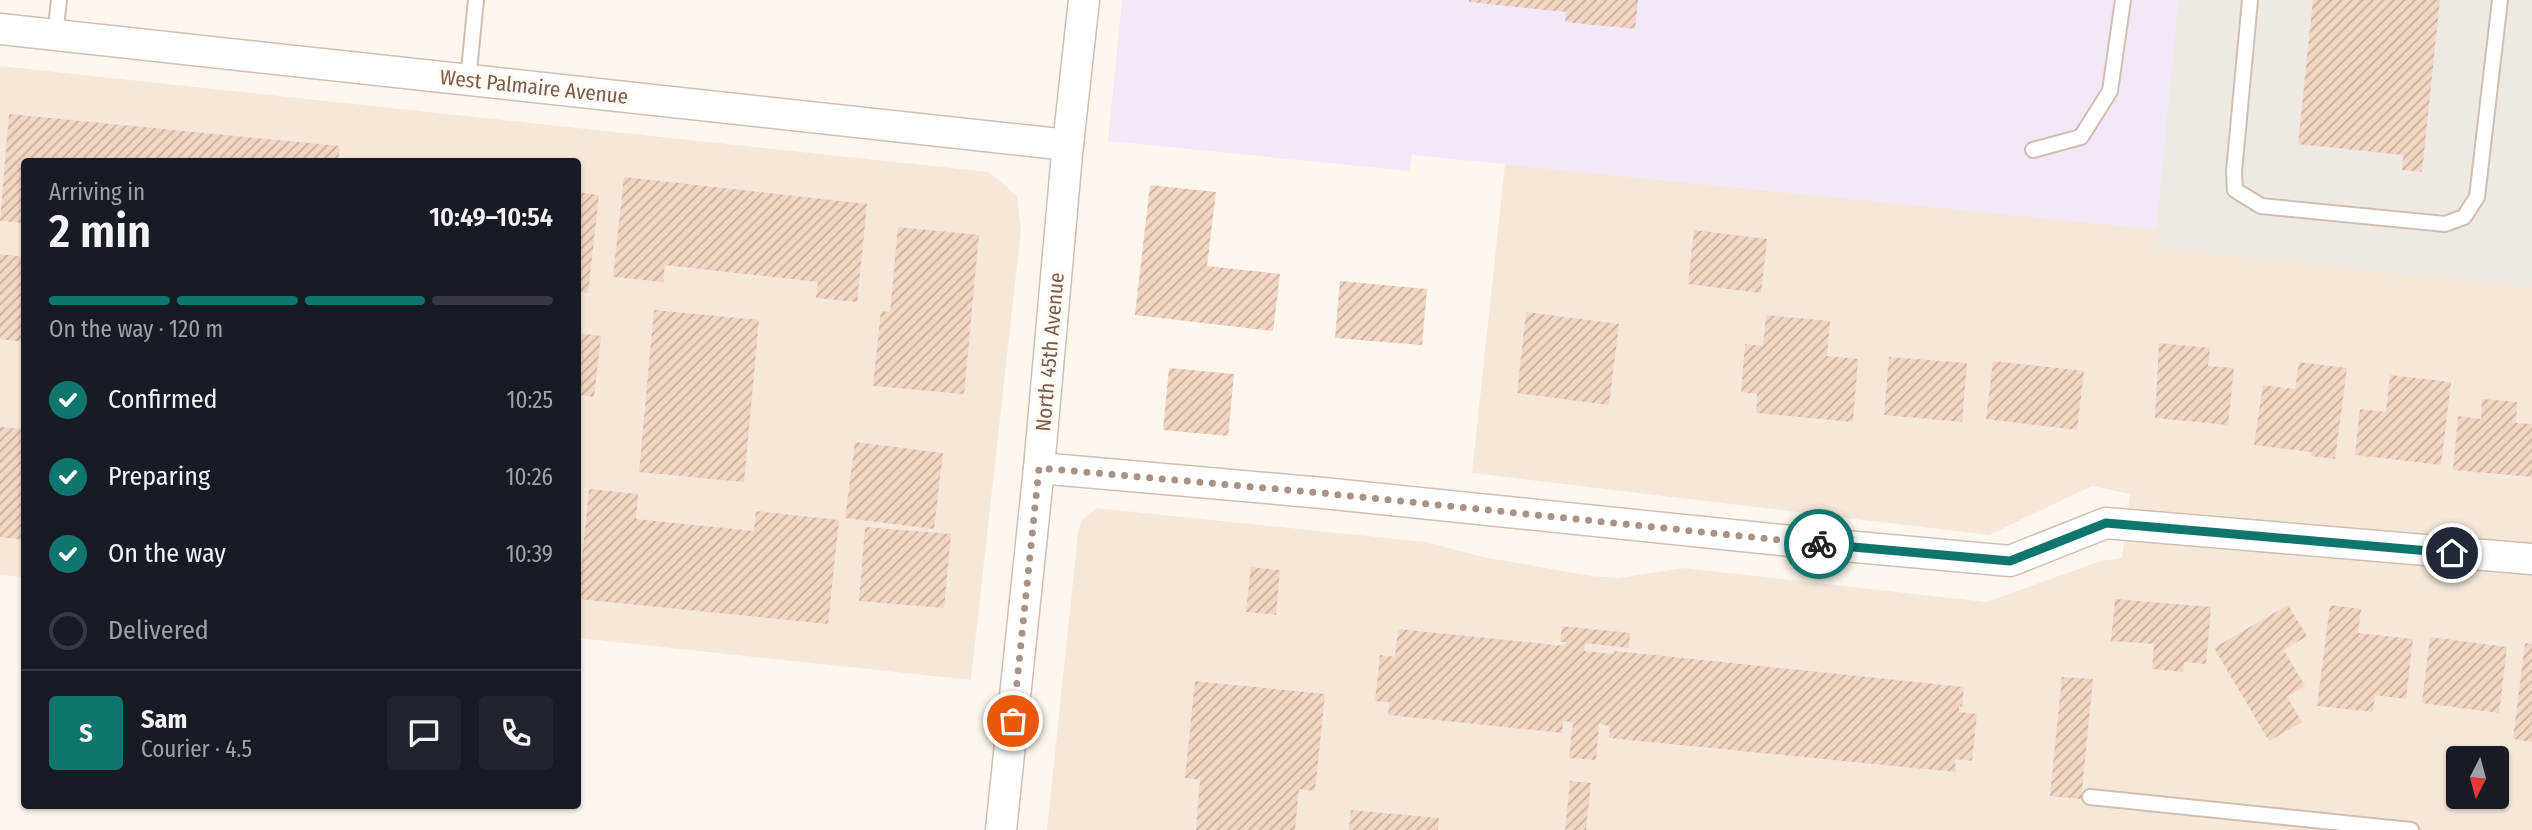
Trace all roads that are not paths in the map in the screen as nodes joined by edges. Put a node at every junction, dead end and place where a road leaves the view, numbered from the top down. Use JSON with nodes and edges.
{"nodes":[{"id":1,"x":59,"y":0,"type":"edge"},
{"id":2,"x":476,"y":0,"type":"edge"},
{"id":3,"x":1084,"y":0,"type":"edge"},
{"id":4,"x":2123,"y":0,"type":"edge"},
{"id":5,"x":2250,"y":0,"type":"edge"},
{"id":6,"x":2500,"y":0,"type":"edge"},
{"id":7,"x":0,"y":29,"type":"edge"},
{"id":8,"x":55,"y":35,"type":"junction"},
{"id":9,"x":468,"y":80,"type":"junction"},
{"id":10,"x":1068,"y":145,"type":"junction"},
{"id":11,"x":2033,"y":150,"type":"dead end"},
{"id":12,"x":1039,"y":468,"type":"junction"},
{"id":13,"x":2532,"y":559,"type":"edge"},
{"id":14,"x":2091,"y":797,"type":"dead end"},
{"id":15,"x":1001,"y":830,"type":"edge"},
{"id":16,"x":2411,"y":830,"type":"edge"}],
"edges":[{"from":1,"to":8,"type":"lane"},
{"from":2,"to":9,"type":"lane"},
{"from":3,"to":10,"type":"street","name":"North 45th Avenue"},
{"from":4,"to":11,"type":"lane"},
{"from":5,"to":6,"type":"lane"},
{"from":7,"to":8,"type":"street","name":"West Palmaire Avenue"},
{"from":8,"to":9,"type":"street","name":"West Palmaire Avenue"},
{"from":9,"to":10,"type":"street","name":"West Palmaire Avenue"},
{"from":10,"to":12,"type":"street","name":"North 45th Avenue"},
{"from":12,"to":13,"type":"street"},
{"from":12,"to":15,"type":"street","name":"North 45th Avenue"},
{"from":14,"to":16,"type":"lane"}]}
